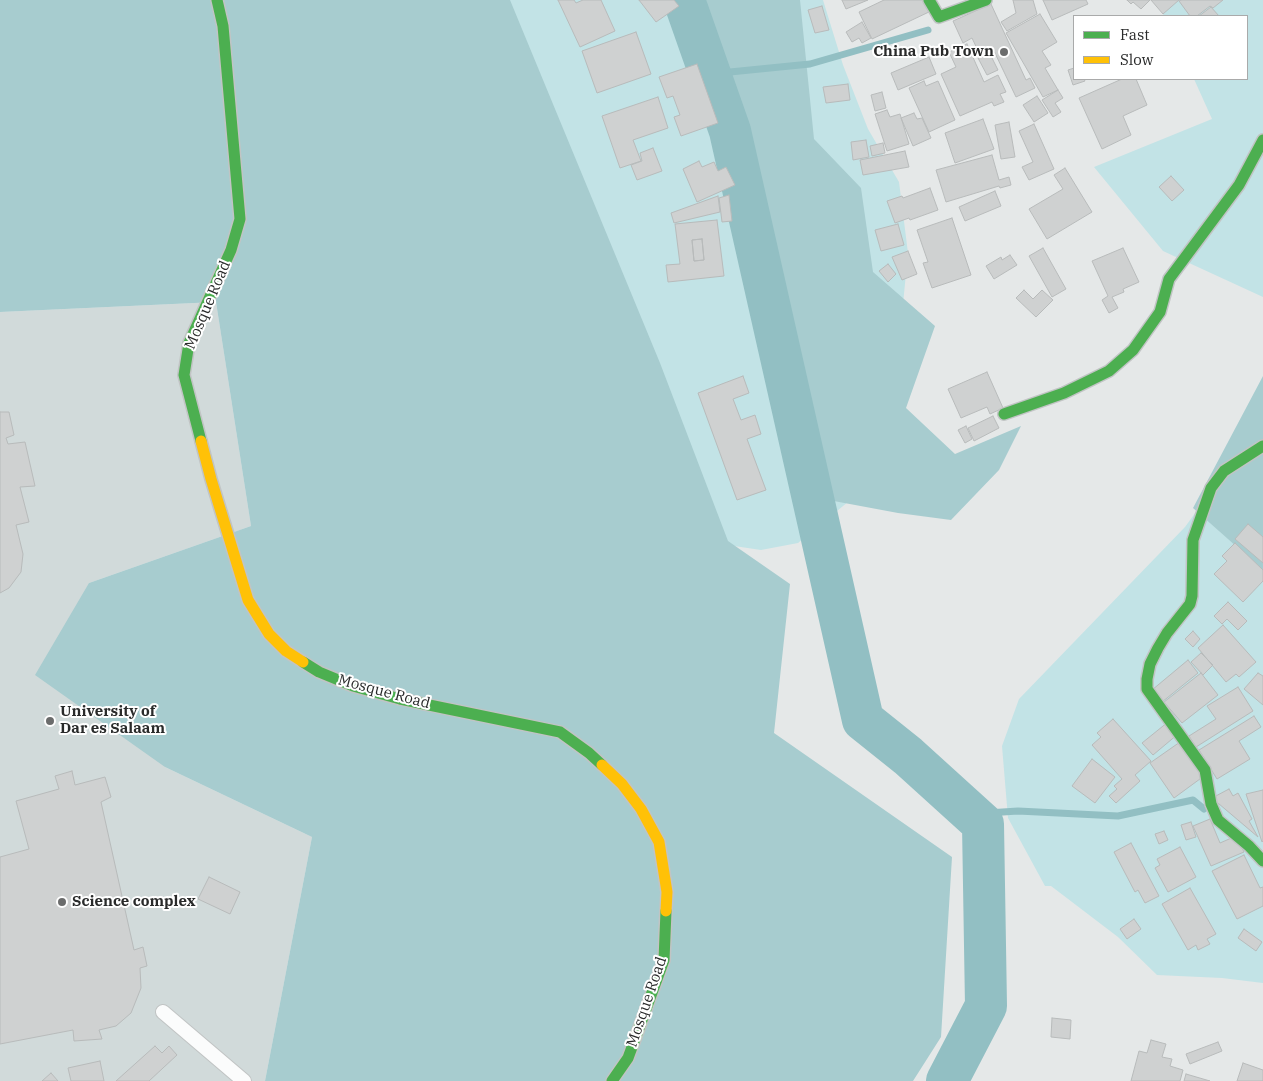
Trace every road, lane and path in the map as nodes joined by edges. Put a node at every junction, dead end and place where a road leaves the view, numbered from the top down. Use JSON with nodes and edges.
{"nodes":[{"id":1,"x":217,"y":0,"type":"edge"},
{"id":2,"x":929,"y":0,"type":"edge"},
{"id":3,"x":986,"y":0,"type":"edge"},
{"id":4,"x":1263,"y":140,"type":"edge"},
{"id":5,"x":1004,"y":414,"type":"dead end"},
{"id":6,"x":1263,"y":446,"type":"edge"},
{"id":7,"x":1263,"y":861,"type":"edge"},
{"id":8,"x":163,"y":1012,"type":"dead end"},
{"id":9,"x":244,"y":1081,"type":"edge"},
{"id":10,"x":612,"y":1081,"type":"edge"}],
"edges":[{"from":1,"to":10,"type":"street","name":"Mosque Road"},
{"from":2,"to":3,"type":"street"},
{"from":4,"to":5,"type":"street"},
{"from":6,"to":7,"type":"street"},
{"from":8,"to":9,"type":"lane"}]}
